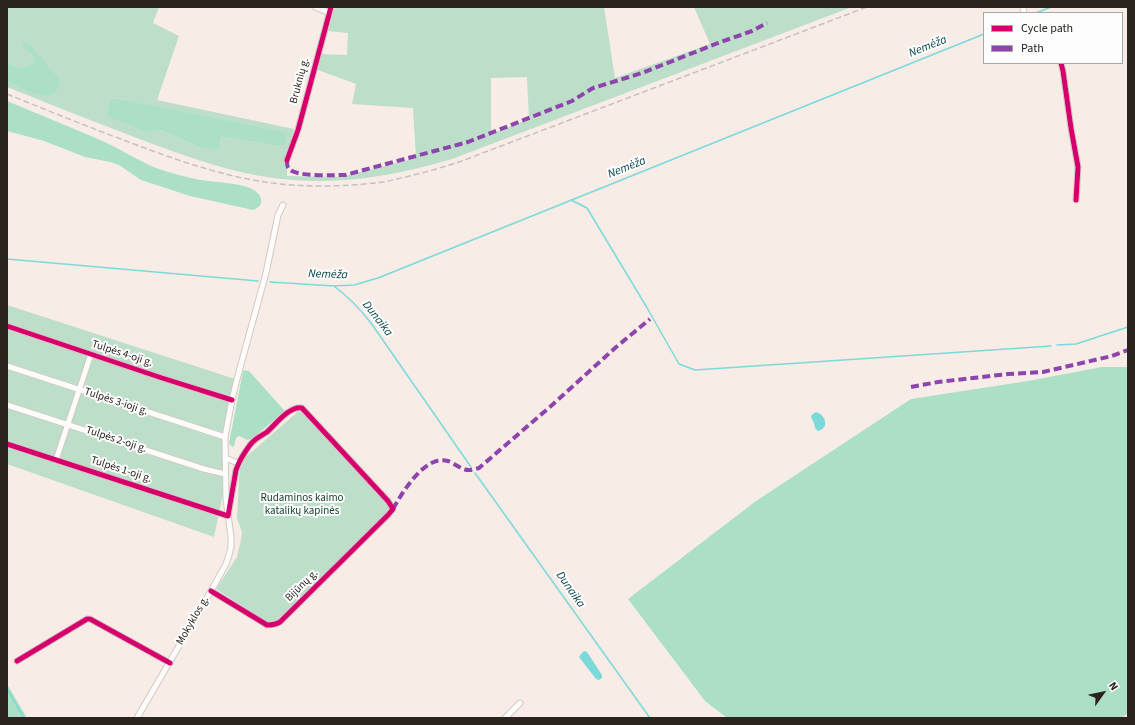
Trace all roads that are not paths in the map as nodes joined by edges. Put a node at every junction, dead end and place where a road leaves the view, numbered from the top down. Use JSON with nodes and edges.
{"nodes":[{"id":1,"x":315,"y":7,"type":"edge"},
{"id":2,"x":330,"y":10,"type":"edge"},
{"id":3,"x":1061,"y":64,"type":"edge"},
{"id":4,"x":287,"y":160,"type":"dead end"},
{"id":5,"x":1076,"y":200,"type":"dead end"},
{"id":6,"x":283,"y":205,"type":"dead end"},
{"id":7,"x":7,"y":326,"type":"edge"},
{"id":8,"x":91,"y":354,"type":"junction"},
{"id":9,"x":7,"y":366,"type":"edge"},
{"id":10,"x":79,"y":390,"type":"junction"},
{"id":11,"x":232,"y":400,"type":"junction"},
{"id":12,"x":7,"y":404,"type":"edge"},
{"id":13,"x":68,"y":425,"type":"junction"},
{"id":14,"x":226,"y":437,"type":"junction"},
{"id":15,"x":7,"y":444,"type":"edge"},
{"id":16,"x":225,"y":458,"type":"junction"},
{"id":17,"x":56,"y":460,"type":"junction"},
{"id":18,"x":238,"y":463,"type":"junction"},
{"id":19,"x":225,"y":474,"type":"junction"},
{"id":20,"x":228,"y":516,"type":"junction"},
{"id":21,"x":211,"y":591,"type":"junction"},
{"id":22,"x":17,"y":661,"type":"dead end"},
{"id":23,"x":170,"y":663,"type":"junction"},
{"id":24,"x":520,"y":703,"type":"dead end"},
{"id":25,"x":137,"y":718,"type":"edge"},
{"id":26,"x":505,"y":718,"type":"edge"}],
"edges":[{"from":1,"to":2,"type":"street"},
{"from":2,"to":4,"type":"street","name":"Bruknių g."},
{"from":3,"to":5,"type":"street"},
{"from":6,"to":11,"type":"street","name":"Mokyklos g."},
{"from":7,"to":8,"type":"street","name":"Tulpės 4-oji g."},
{"from":8,"to":10,"type":"street"},
{"from":8,"to":11,"type":"street","name":"Tulpės 4-oji g."},
{"from":9,"to":10,"type":"street","name":"Tulpės 3-ioji g."},
{"from":10,"to":13,"type":"street"},
{"from":10,"to":14,"type":"street","name":"Tulpės 3-ioji g."},
{"from":11,"to":14,"type":"street","name":"Mokyklos g."},
{"from":12,"to":13,"type":"street","name":"Tulpės 2-oji g."},
{"from":13,"to":17,"type":"street"},
{"from":13,"to":19,"type":"street","name":"Tulpės 2-oji g."},
{"from":14,"to":16,"type":"street","name":"Mokyklos g."},
{"from":15,"to":17,"type":"street","name":"Tulpės 1-oji g."},
{"from":16,"to":18,"type":"street"},
{"from":16,"to":19,"type":"street","name":"Mokyklos g."},
{"from":17,"to":20,"type":"street","name":"Tulpės 1-oji g."},
{"from":18,"to":20,"type":"street"},
{"from":18,"to":21,"type":"street","name":"Bijūnų g."},
{"from":19,"to":20,"type":"street","name":"Mokyklos g."},
{"from":20,"to":21,"type":"street","name":"Mokyklos g."},
{"from":21,"to":23,"type":"street","name":"Mokyklos g."},
{"from":22,"to":23,"type":"street"},
{"from":23,"to":25,"type":"street","name":"Mokyklos g."},
{"from":24,"to":26,"type":"street"}]}
